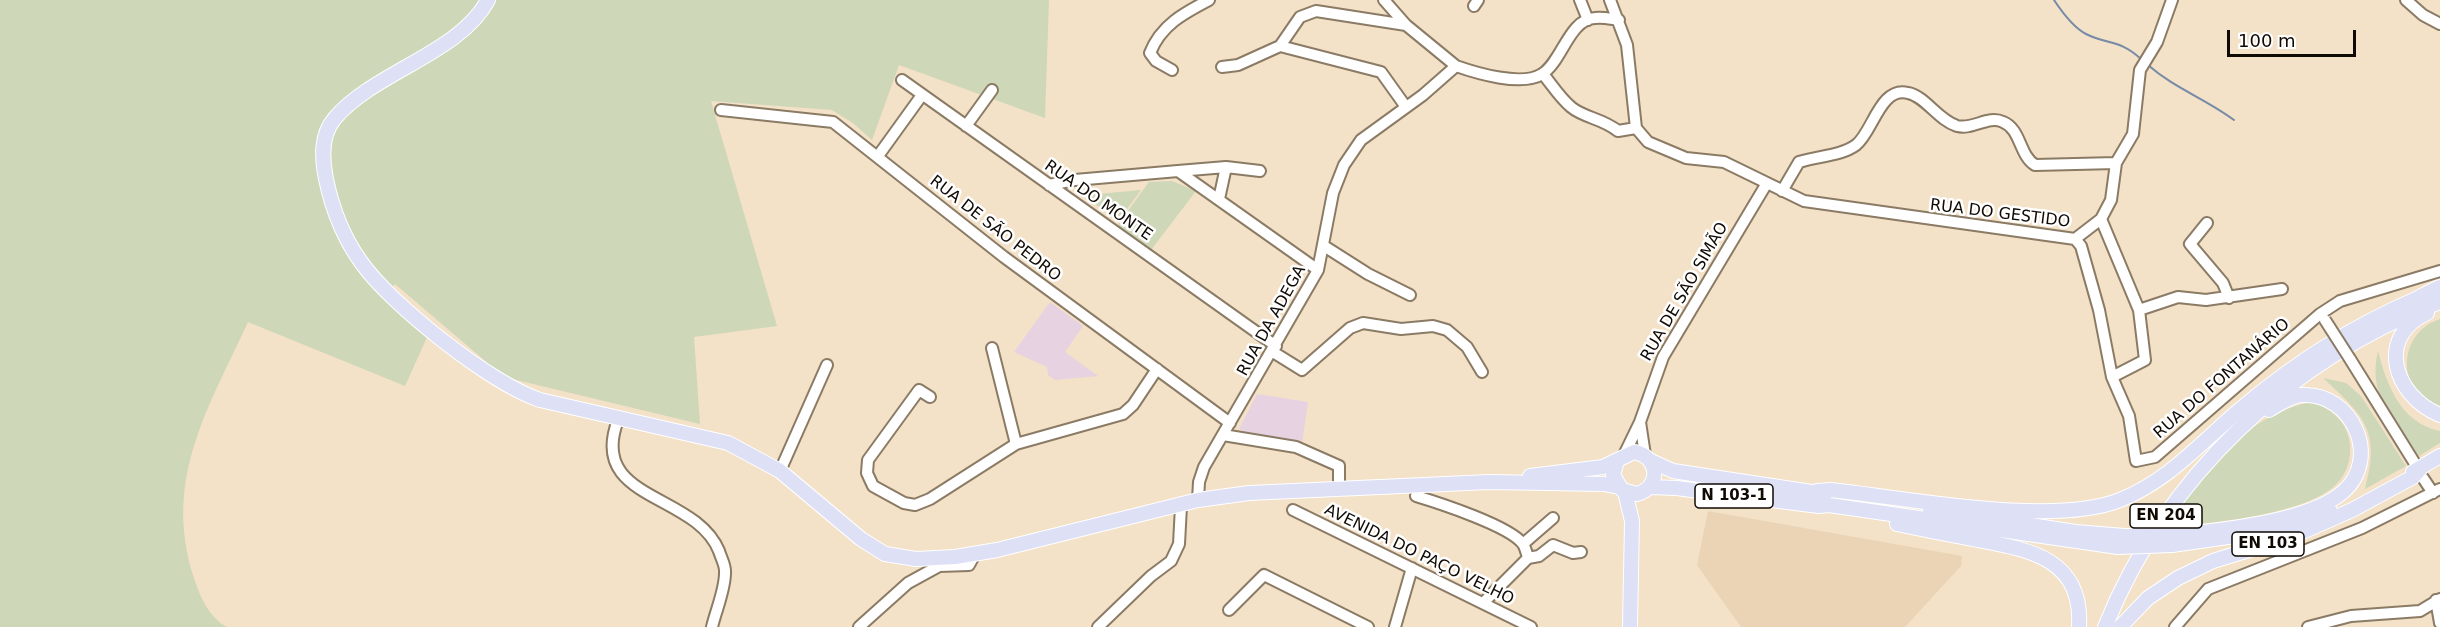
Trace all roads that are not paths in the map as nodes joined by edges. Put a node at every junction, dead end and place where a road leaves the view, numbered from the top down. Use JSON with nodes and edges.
{"nodes":[{"id":1,"x":488,"y":0,"type":"edge"},
{"id":2,"x":1209,"y":0,"type":"edge"},
{"id":3,"x":1384,"y":0,"type":"edge"},
{"id":4,"x":1580,"y":0,"type":"edge"},
{"id":5,"x":1610,"y":0,"type":"edge"},
{"id":6,"x":2172,"y":0,"type":"edge"},
{"id":7,"x":2406,"y":0,"type":"edge"},
{"id":8,"x":1588,"y":20,"type":"junction"},
{"id":9,"x":1619,"y":20,"type":"junction"},
{"id":10,"x":2440,"y":24,"type":"edge"},
{"id":11,"x":1406,"y":25,"type":"junction"},
{"id":12,"x":1280,"y":46,"type":"junction"},
{"id":13,"x":1456,"y":66,"type":"junction"},
{"id":14,"x":1222,"y":67,"type":"dead end"},
{"id":15,"x":1172,"y":70,"type":"dead end"},
{"id":16,"x":1543,"y":74,"type":"junction"},
{"id":17,"x":902,"y":81,"type":"dead end"},
{"id":18,"x":992,"y":90,"type":"dead end"},
{"id":19,"x":922,"y":94,"type":"junction"},
{"id":20,"x":1406,"y":107,"type":"junction"},
{"id":21,"x":721,"y":110,"type":"dead end"},
{"id":22,"x":966,"y":126,"type":"junction"},
{"id":23,"x":1636,"y":128,"type":"junction"},
{"id":24,"x":878,"y":156,"type":"junction"},
{"id":25,"x":2116,"y":163,"type":"junction"},
{"id":26,"x":1226,"y":167,"type":"junction"},
{"id":27,"x":1178,"y":171,"type":"junction"},
{"id":28,"x":1260,"y":171,"type":"dead end"},
{"id":29,"x":1767,"y":183,"type":"junction"},
{"id":30,"x":1049,"y":185,"type":"junction"},
{"id":31,"x":1782,"y":192,"type":"junction"},
{"id":32,"x":1219,"y":199,"type":"junction"},
{"id":33,"x":2101,"y":219,"type":"junction"},
{"id":34,"x":2207,"y":223,"type":"dead end"},
{"id":35,"x":2075,"y":239,"type":"junction"},
{"id":36,"x":1324,"y":246,"type":"junction"},
{"id":37,"x":1318,"y":270,"type":"junction"},
{"id":38,"x":2440,"y":271,"type":"edge"},
{"id":39,"x":2282,"y":289,"type":"dead end"},
{"id":40,"x":2436,"y":291,"type":"edge"},
{"id":41,"x":1410,"y":295,"type":"dead end"},
{"id":42,"x":2229,"y":298,"type":"junction"},
{"id":43,"x":2440,"y":302,"type":"edge"},
{"id":44,"x":2440,"y":307,"type":"edge"},
{"id":45,"x":2139,"y":310,"type":"junction"},
{"id":46,"x":2323,"y":317,"type":"junction"},
{"id":47,"x":992,"y":348,"type":"dead end"},
{"id":48,"x":1274,"y":349,"type":"junction"},
{"id":49,"x":827,"y":365,"type":"dead end"},
{"id":50,"x":1157,"y":369,"type":"junction"},
{"id":51,"x":1482,"y":372,"type":"dead end"},
{"id":52,"x":2112,"y":377,"type":"junction"},
{"id":53,"x":930,"y":397,"type":"dead end"},
{"id":54,"x":2252,"y":401,"type":"junction"},
{"id":55,"x":2440,"y":415,"type":"edge"},
{"id":56,"x":2248,"y":419,"type":"junction"},
{"id":57,"x":618,"y":420,"type":"junction"},
{"id":58,"x":1640,"y":422,"type":"junction"},
{"id":59,"x":1230,"y":423,"type":"junction"},
{"id":60,"x":1223,"y":435,"type":"junction"},
{"id":61,"x":1016,"y":444,"type":"junction"},
{"id":62,"x":2440,"y":456,"type":"edge"},
{"id":63,"x":1620,"y":458,"type":"junction"},
{"id":64,"x":1648,"y":458,"type":"junction"},
{"id":65,"x":2420,"y":469,"type":"junction"},
{"id":66,"x":780,"y":471,"type":"junction"},
{"id":67,"x":1489,"y":482,"type":"junction"},
{"id":68,"x":1339,"y":488,"type":"junction"},
{"id":69,"x":1622,"y":490,"type":"junction"},
{"id":70,"x":1646,"y":490,"type":"junction"},
{"id":71,"x":1817,"y":491,"type":"junction"},
{"id":72,"x":2437,"y":491,"type":"edge"},
{"id":73,"x":1416,"y":496,"type":"dead end"},
{"id":74,"x":1198,"y":501,"type":"junction"},
{"id":75,"x":1181,"y":506,"type":"junction"},
{"id":76,"x":1819,"y":506,"type":"junction"},
{"id":77,"x":1293,"y":510,"type":"dead end"},
{"id":78,"x":1553,"y":518,"type":"dead end"},
{"id":79,"x":1632,"y":521,"type":"junction"},
{"id":80,"x":2174,"y":540,"type":"junction"},
{"id":81,"x":2121,"y":541,"type":"junction"},
{"id":82,"x":1523,"y":544,"type":"junction"},
{"id":83,"x":1581,"y":552,"type":"dead end"},
{"id":84,"x":975,"y":554,"type":"junction"},
{"id":85,"x":1528,"y":558,"type":"junction"},
{"id":86,"x":1412,"y":568,"type":"junction"},
{"id":87,"x":2438,"y":600,"type":"edge"},
{"id":88,"x":1482,"y":603,"type":"junction"},
{"id":89,"x":1229,"y":610,"type":"dead end"},
{"id":90,"x":1107,"y":618,"type":"junction"},
{"id":91,"x":2440,"y":623,"type":"edge"},
{"id":92,"x":712,"y":627,"type":"edge"},
{"id":93,"x":859,"y":627,"type":"edge"},
{"id":94,"x":1098,"y":627,"type":"edge"},
{"id":95,"x":1115,"y":627,"type":"edge"},
{"id":96,"x":1368,"y":627,"type":"edge"},
{"id":97,"x":1395,"y":627,"type":"edge"},
{"id":98,"x":1531,"y":627,"type":"edge"},
{"id":99,"x":1630,"y":627,"type":"edge"},
{"id":100,"x":2079,"y":627,"type":"edge"},
{"id":101,"x":2097,"y":627,"type":"edge"},
{"id":102,"x":2105,"y":627,"type":"edge"},
{"id":103,"x":2120,"y":627,"type":"edge"},
{"id":104,"x":2175,"y":627,"type":"edge"},
{"id":105,"x":2308,"y":627,"type":"edge"}],
"edges":[{"from":1,"to":57,"type":"main road"},
{"from":2,"to":15,"type":"street"},
{"from":3,"to":11,"type":"street"},
{"from":4,"to":8,"type":"street"},
{"from":5,"to":9,"type":"street"},
{"from":6,"to":25,"type":"street"},
{"from":7,"to":10,"type":"street"},
{"from":8,"to":9,"type":"street"},
{"from":8,"to":16,"type":"street"},
{"from":9,"to":23,"type":"street"},
{"from":11,"to":12,"type":"street"},
{"from":11,"to":13,"type":"street"},
{"from":12,"to":14,"type":"street"},
{"from":12,"to":20,"type":"street"},
{"from":13,"to":16,"type":"street"},
{"from":13,"to":20,"type":"street","name":"RUA DA ADEGA"},
{"from":16,"to":23,"type":"street"},
{"from":17,"to":19,"type":"street","name":"RUA DO MONTE"},
{"from":18,"to":22,"type":"street"},
{"from":19,"to":22,"type":"street","name":"RUA DO MONTE"},
{"from":19,"to":24,"type":"street"},
{"from":20,"to":36,"type":"street","name":"RUA DA ADEGA"},
{"from":21,"to":24,"type":"street","name":"RUA DE SÃO PEDRO"},
{"from":22,"to":30,"type":"street","name":"RUA DO MONTE"},
{"from":23,"to":29,"type":"street","name":"RUA DO GESTIDO"},
{"from":24,"to":50,"type":"street","name":"RUA DE SÃO PEDRO"},
{"from":25,"to":31,"type":"street"},
{"from":25,"to":33,"type":"street"},
{"from":26,"to":27,"type":"street"},
{"from":26,"to":28,"type":"street"},
{"from":26,"to":32,"type":"street"},
{"from":27,"to":30,"type":"street"},
{"from":27,"to":32,"type":"street"},
{"from":29,"to":31,"type":"street","name":"RUA DO GESTIDO"},
{"from":29,"to":58,"type":"street","name":"RUA DE SÃO SIMÃO"},
{"from":30,"to":48,"type":"street","name":"RUA DO MONTE"},
{"from":31,"to":35,"type":"street","name":"RUA DO GESTIDO"},
{"from":32,"to":37,"type":"street"},
{"from":33,"to":35,"type":"street","name":"RUA DO GESTIDO"},
{"from":33,"to":45,"type":"street"},
{"from":34,"to":42,"type":"street"},
{"from":35,"to":52,"type":"street","name":"RUA DO FONTANÁRIO"},
{"from":36,"to":37,"type":"street","name":"RUA DA ADEGA"},
{"from":36,"to":41,"type":"street"},
{"from":37,"to":48,"type":"street","name":"RUA DA ADEGA"},
{"from":38,"to":46,"type":"street","name":"RUA DO FONTANÁRIO"},
{"from":39,"to":42,"type":"street"},
{"from":40,"to":54,"type":"main road"},
{"from":42,"to":45,"type":"street"},
{"from":43,"to":56,"type":"main road","number":"EN 204"},
{"from":44,"to":55,"type":"main road"},
{"from":45,"to":52,"type":"street"},
{"from":46,"to":52,"type":"street","name":"RUA DO FONTANÁRIO"},
{"from":46,"to":65,"type":"street","bridge":true},
{"from":47,"to":61,"type":"street"},
{"from":48,"to":51,"type":"street","name":"RUA DO MONTE"},
{"from":48,"to":59,"type":"street","name":"RUA DA ADEGA"},
{"from":49,"to":66,"type":"street"},
{"from":50,"to":59,"type":"street","name":"RUA DE SÃO PEDRO"},
{"from":50,"to":61,"type":"street"},
{"from":53,"to":61,"type":"street"},
{"from":54,"to":71,"type":"main road"},
{"from":54,"to":101,"type":"main road"},
{"from":56,"to":80,"type":"main road"},
{"from":56,"to":102,"type":"main road","number":"EN 204"},
{"from":57,"to":66,"type":"main road"},
{"from":57,"to":92,"type":"street"},
{"from":58,"to":63,"type":"street","name":"RUA DE SÃO SIMÃO"},
{"from":58,"to":64,"type":"street","name":"RUA DE SÃO SIMÃO"},
{"from":59,"to":60,"type":"street","name":"RUA DA ADEGA"},
{"from":60,"to":68,"type":"street"},
{"from":60,"to":74,"type":"street","name":"RUA DA ADEGA"},
{"from":62,"to":65,"type":"main road","number":"EN 103"},
{"from":63,"to":64,"type":"main road"},
{"from":63,"to":67,"type":"main road"},
{"from":63,"to":69,"type":"main road"},
{"from":64,"to":70,"type":"main road"},
{"from":64,"to":71,"type":"main road","number":"N 103-1"},
{"from":65,"to":72,"type":"street"},
{"from":65,"to":80,"type":"main road"},
{"from":65,"to":103,"type":"main road","number":"EN 103"},
{"from":66,"to":84,"type":"main road"},
{"from":67,"to":68,"type":"main road"},
{"from":67,"to":69,"type":"main road"},
{"from":68,"to":74,"type":"main road"},
{"from":69,"to":70,"type":"main road"},
{"from":69,"to":79,"type":"main road"},
{"from":70,"to":76,"type":"main road","number":"N 103-1"},
{"from":70,"to":79,"type":"main road"},
{"from":71,"to":81,"type":"main road"},
{"from":72,"to":104,"type":"street"},
{"from":73,"to":82,"type":"street"},
{"from":74,"to":75,"type":"main road"},
{"from":75,"to":84,"type":"main road"},
{"from":75,"to":90,"type":"street"},
{"from":76,"to":81,"type":"main road"},
{"from":76,"to":100,"type":"main road"},
{"from":77,"to":86,"type":"street","name":"AVENIDA DO PAÇO VELHO"},
{"from":78,"to":82,"type":"street"},
{"from":79,"to":99,"type":"main road"},
{"from":80,"to":81,"type":"main road","bridge":true},
{"from":82,"to":85,"type":"street"},
{"from":83,"to":85,"type":"street"},
{"from":84,"to":93,"type":"street"},
{"from":85,"to":88,"type":"street"},
{"from":86,"to":88,"type":"street","name":"AVENIDA DO PAÇO VELHO"},
{"from":86,"to":97,"type":"street"},
{"from":87,"to":91,"type":"street"},
{"from":87,"to":105,"type":"street"},
{"from":88,"to":98,"type":"street","name":"AVENIDA DO PAÇO VELHO"},
{"from":89,"to":96,"type":"street"},
{"from":90,"to":94,"type":"street"},
{"from":90,"to":95,"type":"street"}]}
